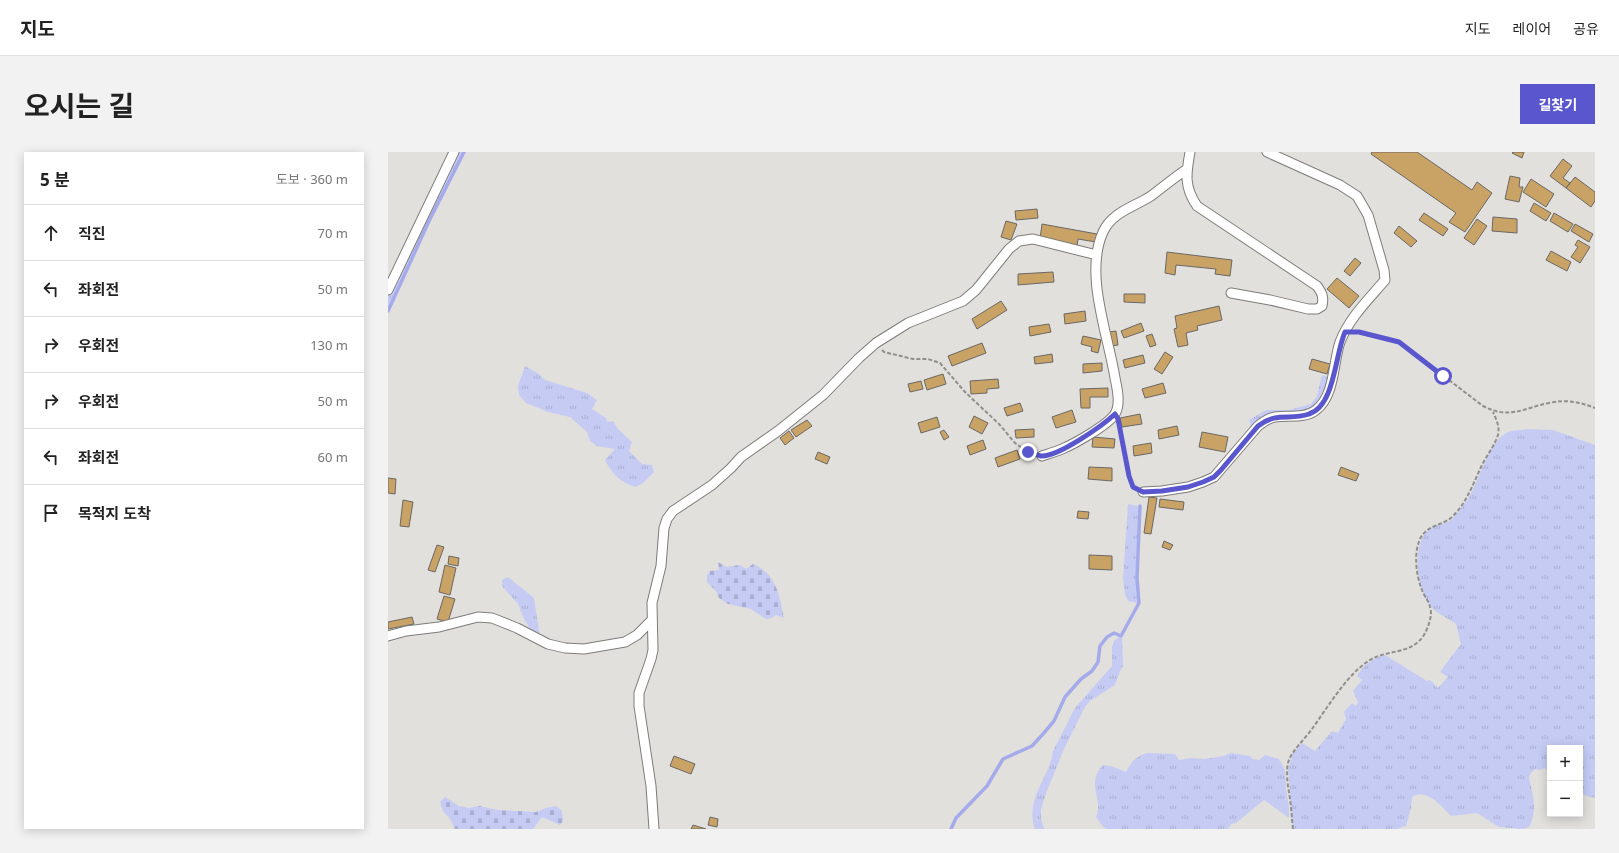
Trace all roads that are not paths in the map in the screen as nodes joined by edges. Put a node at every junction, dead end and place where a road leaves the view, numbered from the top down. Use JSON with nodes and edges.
{"nodes":[{"id":1,"x":454,"y":152,"type":"edge"},
{"id":2,"x":1190,"y":152,"type":"edge"},
{"id":3,"x":1267,"y":152,"type":"edge"},
{"id":4,"x":1188,"y":169,"type":"junction"},
{"id":5,"x":1097,"y":255,"type":"junction"},
{"id":6,"x":388,"y":290,"type":"edge"},
{"id":7,"x":1231,"y":293,"type":"dead end"},
{"id":8,"x":1042,"y":456,"type":"road end"},
{"id":9,"x":1143,"y":492,"type":"road end"},
{"id":10,"x":652,"y":620,"type":"junction"},
{"id":11,"x":388,"y":636,"type":"edge"},
{"id":12,"x":654,"y":829,"type":"edge"}],
"edges":[{"from":1,"to":6,"type":"street"},
{"from":2,"to":4,"type":"street"},
{"from":3,"to":9,"type":"street"},
{"from":4,"to":5,"type":"street"},
{"from":4,"to":7,"type":"street"},
{"from":5,"to":8,"type":"street"},
{"from":5,"to":10,"type":"street"},
{"from":10,"to":11,"type":"street"},
{"from":10,"to":12,"type":"street"}]}
